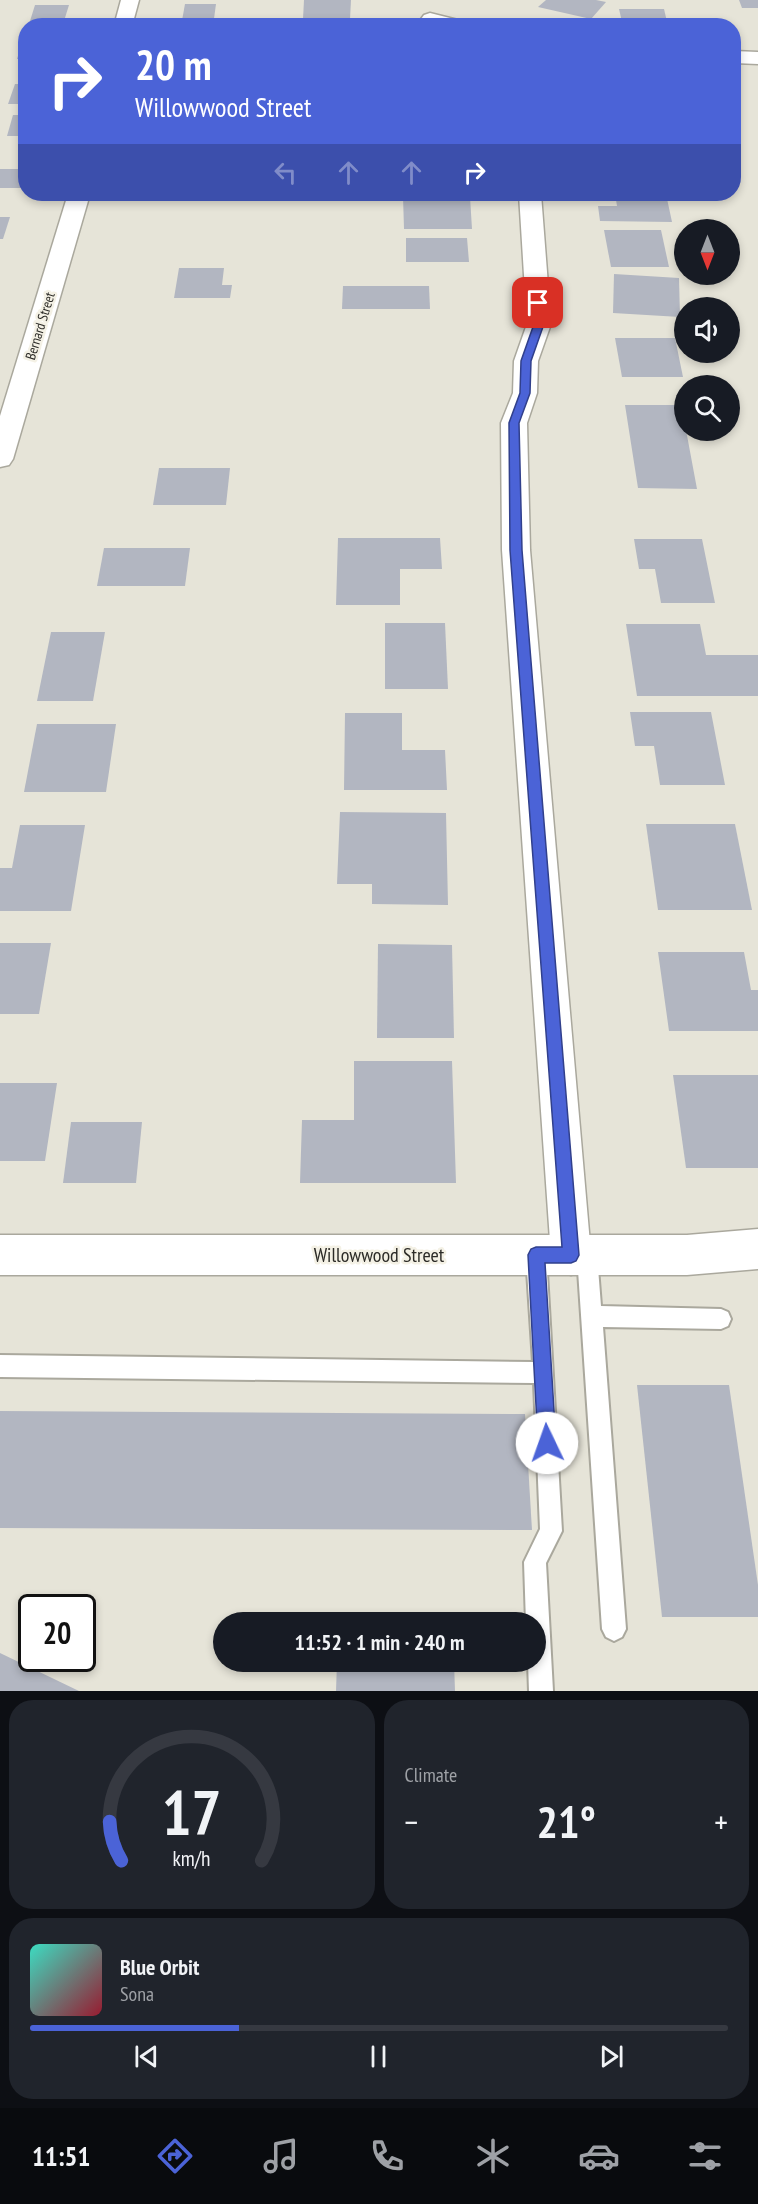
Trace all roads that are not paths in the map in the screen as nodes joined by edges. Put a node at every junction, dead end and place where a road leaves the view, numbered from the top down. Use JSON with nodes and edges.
{"nodes":[{"id":1,"x":130,"y":0,"type":"edge"},
{"id":2,"x":125,"y":18,"type":"edge"},
{"id":3,"x":741,"y":57,"type":"edge"},
{"id":4,"x":758,"y":58,"type":"edge"},
{"id":5,"x":77,"y":201,"type":"edge"},
{"id":6,"x":530,"y":201,"type":"edge"},
{"id":7,"x":0,"y":459,"type":"edge"},
{"id":8,"x":758,"y":1249,"type":"edge"},
{"id":9,"x":0,"y":1255,"type":"edge"},
{"id":10,"x":565,"y":1255,"type":"junction"},
{"id":11,"x":592,"y":1316,"type":"junction"},
{"id":12,"x":721,"y":1319,"type":"dead end"},
{"id":13,"x":0,"y":1366,"type":"edge"},
{"id":14,"x":544,"y":1373,"type":"junction"},
{"id":15,"x":614,"y":1629,"type":"dead end"},
{"id":16,"x":541,"y":1691,"type":"edge"}],
"edges":[{"from":1,"to":2,"type":"street"},
{"from":3,"to":4,"type":"street"},
{"from":5,"to":7,"type":"street","name":"Bernard Street"},
{"from":6,"to":10,"type":"street"},
{"from":8,"to":10,"type":"street","name":"Willowwood Street"},
{"from":9,"to":10,"type":"street","name":"Willowwood Street"},
{"from":10,"to":11,"type":"lane"},
{"from":10,"to":14,"type":"lane"},
{"from":11,"to":12,"type":"lane"},
{"from":11,"to":15,"type":"lane"},
{"from":13,"to":14,"type":"lane"},
{"from":14,"to":16,"type":"lane"}]}
